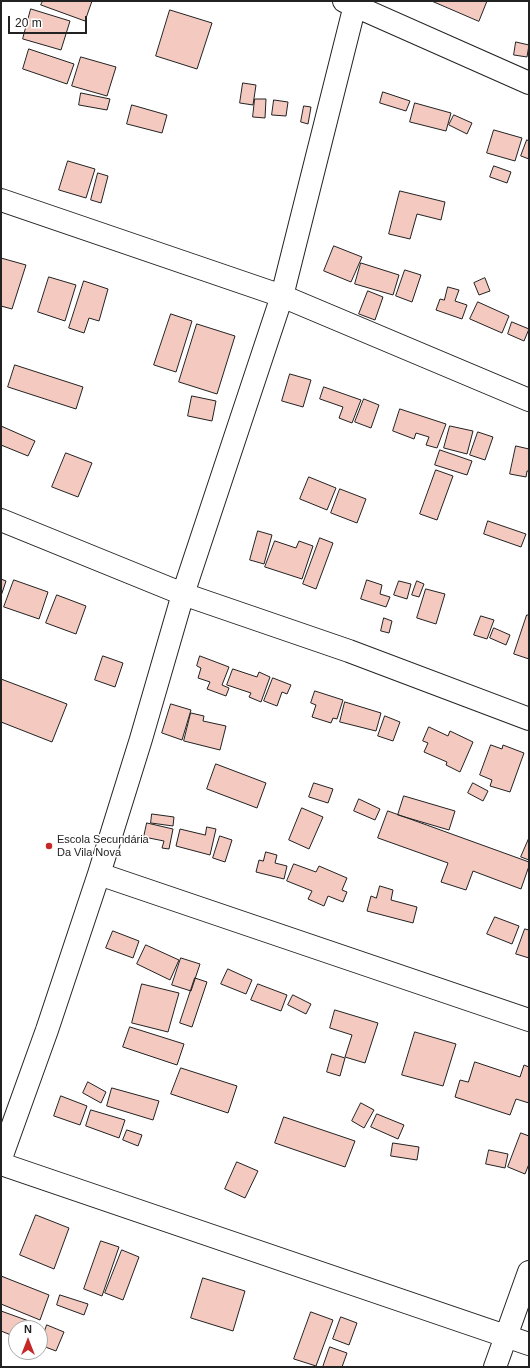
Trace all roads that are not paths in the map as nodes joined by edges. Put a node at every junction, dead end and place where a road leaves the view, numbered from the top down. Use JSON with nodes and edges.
{"nodes":[{"id":1,"x":351,"y":2,"type":"edge"},
{"id":2,"x":529,"y":83,"type":"edge"},
{"id":3,"x":1,"y":200,"type":"edge"},
{"id":4,"x":282,"y":296,"type":"junction"},
{"id":5,"x":529,"y":400,"type":"edge"},
{"id":6,"x":1,"y":520,"type":"edge"},
{"id":7,"x":183,"y":594,"type":"junction"},
{"id":8,"x":529,"y":719,"type":"edge"},
{"id":9,"x":99,"y":874,"type":"junction"},
{"id":10,"x":529,"y":1020,"type":"edge"},
{"id":11,"x":1,"y":1158,"type":"edge"},
{"id":12,"x":1,"y":1164,"type":"edge"},
{"id":13,"x":529,"y":1272,"type":"edge"},
{"id":14,"x":506,"y":1336,"type":"junction"},
{"id":15,"x":529,"y":1344,"type":"edge"},
{"id":16,"x":495,"y":1367,"type":"edge"}],
"edges":[{"from":1,"to":2,"type":"street"},
{"from":1,"to":4,"type":"street"},
{"from":3,"to":4,"type":"street"},
{"from":4,"to":5,"type":"street"},
{"from":4,"to":7,"type":"street"},
{"from":6,"to":7,"type":"street"},
{"from":7,"to":8,"type":"street"},
{"from":7,"to":9,"type":"street"},
{"from":9,"to":10,"type":"street"},
{"from":9,"to":11,"type":"street"},
{"from":12,"to":14,"type":"street"},
{"from":13,"to":14,"type":"street"},
{"from":14,"to":15,"type":"street"},
{"from":14,"to":16,"type":"street"}]}
